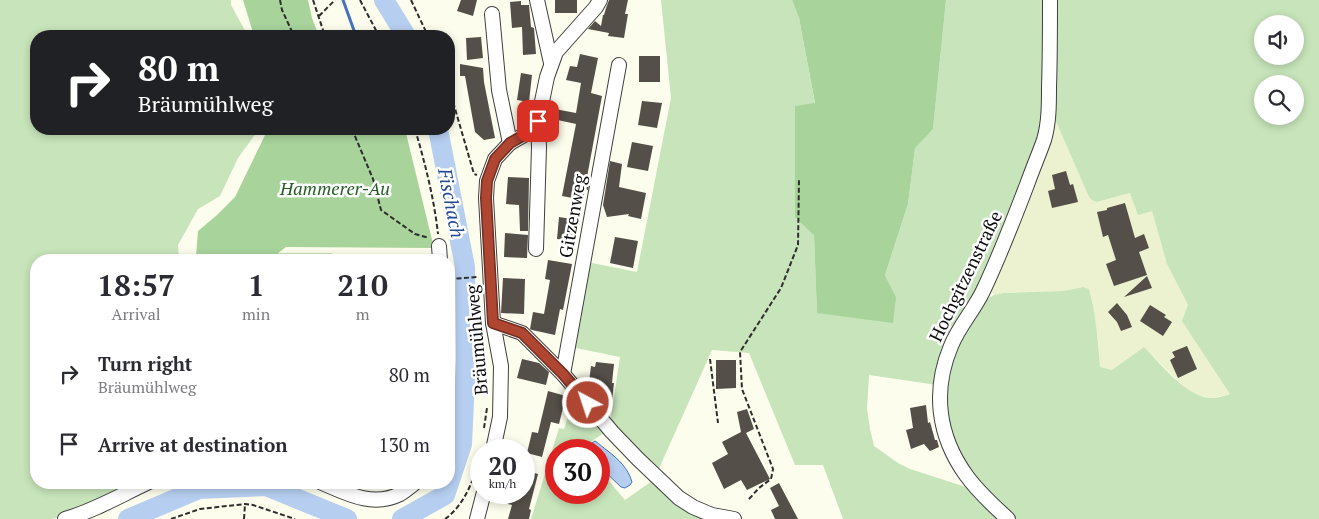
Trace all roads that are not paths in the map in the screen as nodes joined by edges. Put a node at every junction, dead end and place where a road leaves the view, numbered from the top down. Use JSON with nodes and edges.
{"nodes":[{"id":1,"x":537,"y":0,"type":"edge"},
{"id":2,"x":600,"y":0,"type":"edge"},
{"id":3,"x":1050,"y":0,"type":"edge"},
{"id":4,"x":492,"y":14,"type":"dead end"},
{"id":5,"x":552,"y":64,"type":"junction"},
{"id":6,"x":619,"y":65,"type":"dead end"},
{"id":7,"x":538,"y":121,"type":"junction"},
{"id":8,"x":510,"y":143,"type":"junction"},
{"id":9,"x":536,"y":249,"type":"dead end"},
{"id":10,"x":493,"y":323,"type":"junction"},
{"id":11,"x":563,"y":374,"type":"junction"},
{"id":12,"x":491,"y":439,"type":"edge"},
{"id":13,"x":134,"y":489,"type":"edge"},
{"id":14,"x":336,"y":489,"type":"edge"},
{"id":15,"x":407,"y":489,"type":"edge"},
{"id":16,"x":481,"y":504,"type":"edge"},
{"id":17,"x":65,"y":519,"type":"edge"},
{"id":18,"x":477,"y":519,"type":"edge"},
{"id":19,"x":734,"y":519,"type":"edge"},
{"id":20,"x":1008,"y":519,"type":"edge"}],
"edges":[{"from":1,"to":5,"type":"street"},
{"from":2,"to":5,"type":"street"},
{"from":3,"to":20,"type":"street","name":"Hochgitzenstraße"},
{"from":4,"to":8,"type":"street"},
{"from":5,"to":7,"type":"street"},
{"from":6,"to":11,"type":"street","name":"Gitzenweg"},
{"from":7,"to":8,"type":"street","name":"Bräumühlweg"},
{"from":7,"to":9,"type":"street"},
{"from":8,"to":10,"type":"street","name":"Bräumühlweg"},
{"from":10,"to":11,"type":"street"},
{"from":10,"to":12,"type":"street","name":"Bräumühlweg"},
{"from":11,"to":19,"type":"street"},
{"from":13,"to":17,"type":"street"},
{"from":14,"to":15,"type":"street"},
{"from":16,"to":18,"type":"street"}]}
